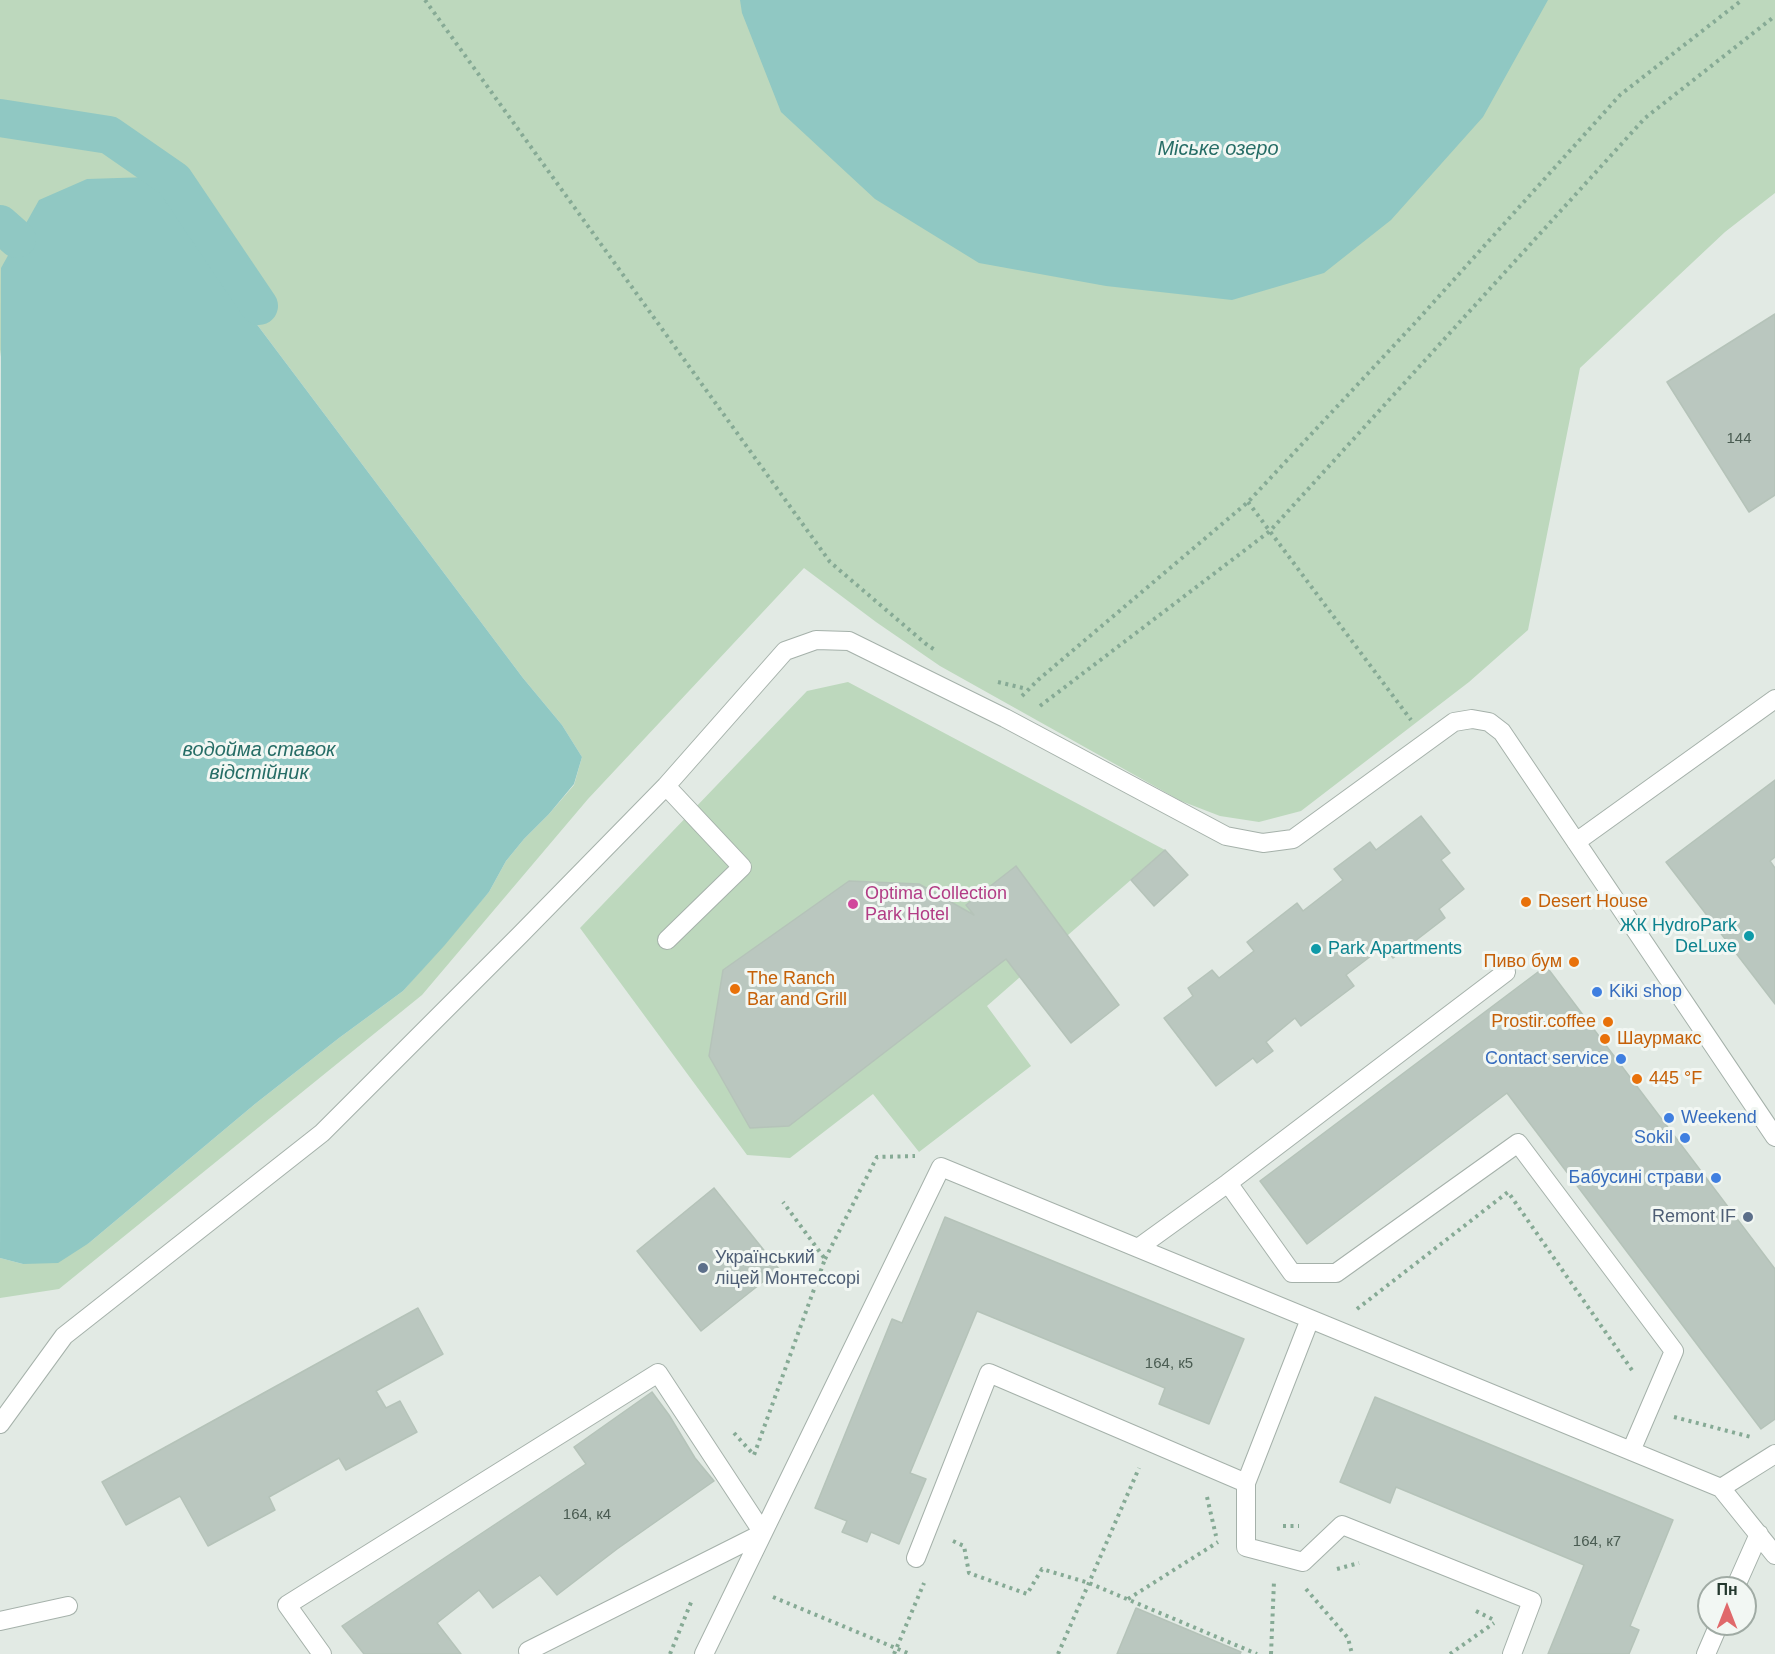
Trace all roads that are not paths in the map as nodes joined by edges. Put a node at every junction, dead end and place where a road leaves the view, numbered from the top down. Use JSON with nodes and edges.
{"nodes":[{"id":1,"x":1775,"y":699,"type":"edge"},
{"id":2,"x":666,"y":786,"type":"junction"},
{"id":3,"x":1576,"y":842,"type":"junction"},
{"id":4,"x":667,"y":940,"type":"dead end"},
{"id":5,"x":1506,"y":972,"type":"dead end"},
{"id":6,"x":1775,"y":1137,"type":"edge"},
{"id":7,"x":1228,"y":1183,"type":"junction"},
{"id":8,"x":1138,"y":1248,"type":"junction"},
{"id":9,"x":1310,"y":1319,"type":"junction"},
{"id":10,"x":0,"y":1424,"type":"edge"},
{"id":11,"x":1631,"y":1451,"type":"junction"},
{"id":12,"x":1775,"y":1454,"type":"edge"},
{"id":13,"x":1246,"y":1483,"type":"junction"},
{"id":14,"x":1721,"y":1488,"type":"junction"},
{"id":15,"x":763,"y":1533,"type":"junction"},
{"id":16,"x":1759,"y":1534,"type":"junction"},
{"id":17,"x":1775,"y":1554,"type":"edge"},
{"id":18,"x":916,"y":1558,"type":"dead end"},
{"id":19,"x":1740,"y":1576,"type":"edge"},
{"id":20,"x":68,"y":1606,"type":"dead end"},
{"id":21,"x":0,"y":1620,"type":"edge"},
{"id":22,"x":1714,"y":1636,"type":"edge"},
{"id":23,"x":322,"y":1654,"type":"edge"},
{"id":24,"x":530,"y":1654,"type":"edge"},
{"id":25,"x":704,"y":1654,"type":"edge"},
{"id":26,"x":1512,"y":1654,"type":"edge"},
{"id":27,"x":1706,"y":1654,"type":"edge"}],
"edges":[{"from":1,"to":3,"type":"street"},
{"from":2,"to":3,"type":"street"},
{"from":2,"to":4,"type":"street"},
{"from":2,"to":10,"type":"street"},
{"from":3,"to":6,"type":"street"},
{"from":5,"to":7,"type":"street"},
{"from":7,"to":8,"type":"street"},
{"from":7,"to":11,"type":"street"},
{"from":8,"to":9,"type":"street"},
{"from":8,"to":15,"type":"street"},
{"from":9,"to":11,"type":"street"},
{"from":9,"to":13,"type":"street"},
{"from":11,"to":14,"type":"street"},
{"from":12,"to":14,"type":"street"},
{"from":13,"to":18,"type":"street"},
{"from":13,"to":26,"type":"street"},
{"from":14,"to":16,"type":"street"},
{"from":15,"to":23,"type":"street"},
{"from":15,"to":24,"type":"street"},
{"from":15,"to":25,"type":"street"},
{"from":16,"to":17,"type":"street"},
{"from":16,"to":19,"type":"street"},
{"from":20,"to":21,"type":"street"},
{"from":22,"to":27,"type":"street"}]}
